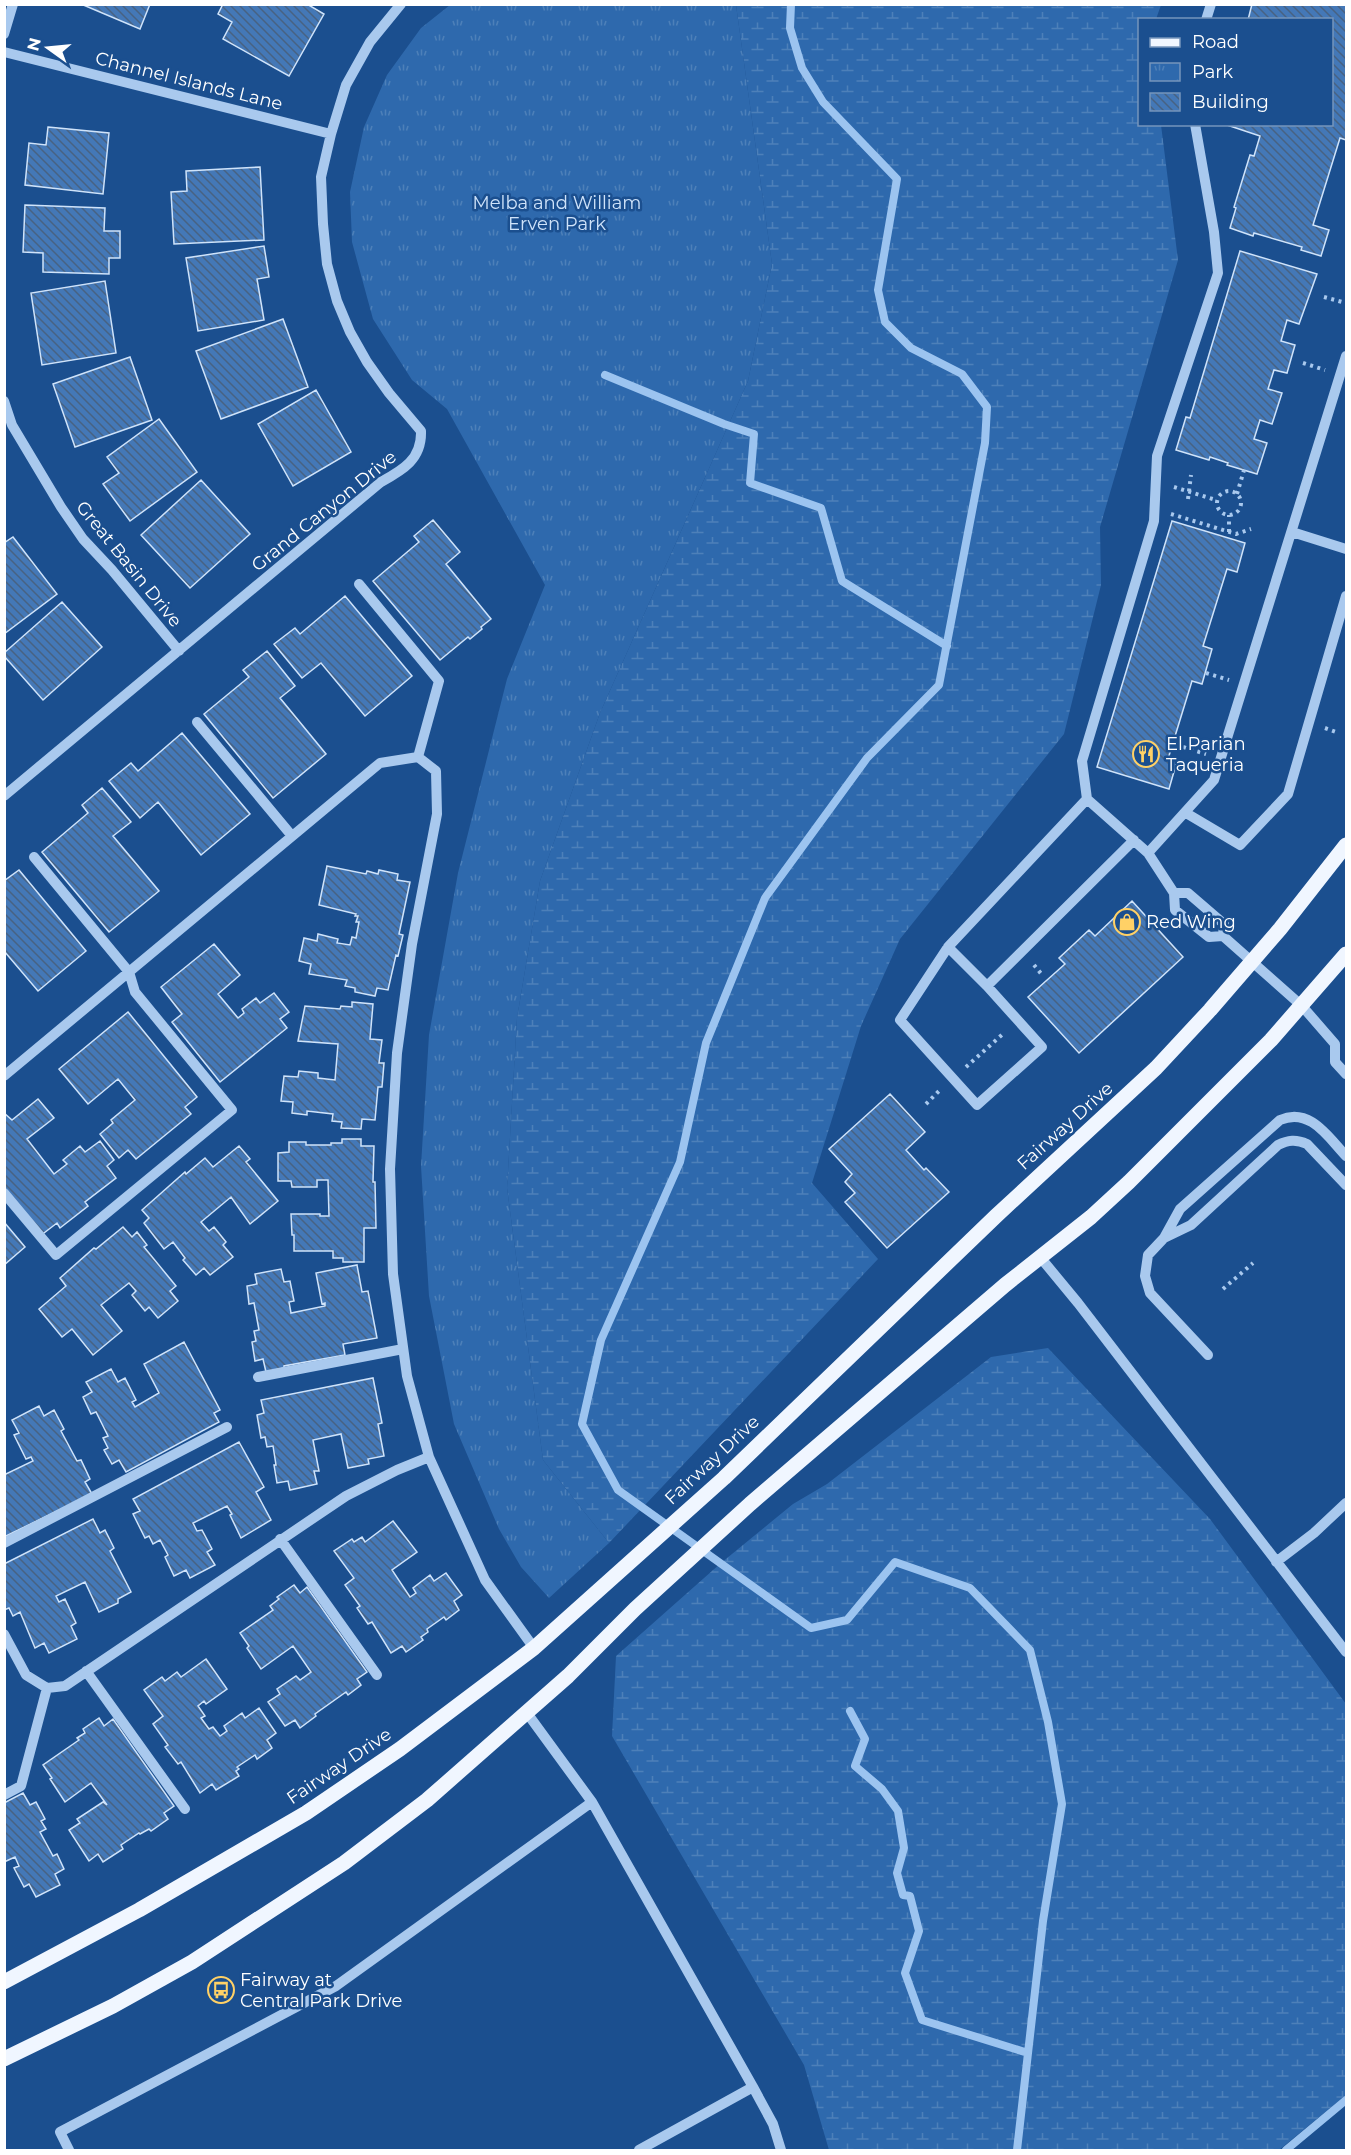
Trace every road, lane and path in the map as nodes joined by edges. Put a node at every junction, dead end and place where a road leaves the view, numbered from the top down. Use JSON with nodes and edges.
{"nodes":[{"id":1,"x":13,"y":4,"type":"edge"},
{"id":2,"x":401,"y":4,"type":"edge"},
{"id":3,"x":4,"y":34,"type":"edge"},
{"id":4,"x":4,"y":51,"type":"edge"},
{"id":5,"x":1195,"y":126,"type":"edge"},
{"id":6,"x":331,"y":134,"type":"junction"},
{"id":7,"x":1324,"y":297,"type":"dead end"},
{"id":8,"x":1347,"y":303,"type":"edge"},
{"id":9,"x":1347,"y":356,"type":"edge"},
{"id":10,"x":4,"y":401,"type":"edge"},
{"id":11,"x":1244,"y":470,"type":"dead end"},
{"id":12,"x":1191,"y":475,"type":"dead end"},
{"id":13,"x":1156,"y":482,"type":"junction"},
{"id":14,"x":1189,"y":492,"type":"junction"},
{"id":15,"x":1237,"y":494,"type":"junction"},
{"id":16,"x":1188,"y":499,"type":"dead end"},
{"id":17,"x":1216,"y":500,"type":"junction"},
{"id":18,"x":1155,"y":509,"type":"junction"},
{"id":19,"x":1229,"y":515,"type":"junction"},
{"id":20,"x":1251,"y":529,"type":"dead end"},
{"id":21,"x":1229,"y":532,"type":"junction"},
{"id":22,"x":1292,"y":532,"type":"junction"},
{"id":23,"x":1347,"y":549,"type":"edge"},
{"id":24,"x":359,"y":584,"type":"dead end"},
{"id":25,"x":1347,"y":597,"type":"edge"},
{"id":26,"x":179,"y":651,"type":"junction"},
{"id":27,"x":197,"y":722,"type":"dead end"},
{"id":28,"x":418,"y":757,"type":"junction"},
{"id":29,"x":4,"y":796,"type":"edge"},
{"id":30,"x":1087,"y":799,"type":"junction"},
{"id":31,"x":1186,"y":813,"type":"junction"},
{"id":32,"x":292,"y":836,"type":"junction"},
{"id":33,"x":1134,"y":840,"type":"junction"},
{"id":34,"x":1347,"y":845,"type":"edge"},
{"id":35,"x":1148,"y":853,"type":"junction"},
{"id":36,"x":34,"y":858,"type":"dead end"},
{"id":37,"x":1174,"y":893,"type":"junction"},
{"id":38,"x":1223,"y":936,"type":"junction"},
{"id":39,"x":948,"y":946,"type":"junction"},
{"id":40,"x":1347,"y":954,"type":"edge"},
{"id":41,"x":1252,"y":961,"type":"junction"},
{"id":42,"x":129,"y":972,"type":"junction"},
{"id":43,"x":987,"y":986,"type":"junction"},
{"id":44,"x":1302,"y":1006,"type":"junction"},
{"id":45,"x":1018,"y":1020,"type":"junction"},
{"id":46,"x":1341,"y":1045,"type":"edge"},
{"id":47,"x":1347,"y":1074,"type":"edge"},
{"id":48,"x":4,"y":1076,"type":"edge"},
{"id":49,"x":953,"y":1078,"type":"junction"},
{"id":50,"x":926,"y":1104,"type":"dead end"},
{"id":51,"x":1347,"y":1156,"type":"edge"},
{"id":52,"x":1347,"y":1185,"type":"edge"},
{"id":53,"x":4,"y":1193,"type":"edge"},
{"id":54,"x":1164,"y":1238,"type":"junction"},
{"id":55,"x":1040,"y":1257,"type":"junction"},
{"id":56,"x":1253,"y":1263,"type":"dead end"},
{"id":57,"x":1223,"y":1289,"type":"dead end"},
{"id":58,"x":404,"y":1349,"type":"junction"},
{"id":59,"x":1208,"y":1355,"type":"dead end"},
{"id":60,"x":258,"y":1377,"type":"dead end"},
{"id":61,"x":227,"y":1427,"type":"dead end"},
{"id":62,"x":429,"y":1457,"type":"junction"},
{"id":63,"x":1347,"y":1503,"type":"edge"},
{"id":64,"x":280,"y":1539,"type":"junction"},
{"id":65,"x":4,"y":1543,"type":"edge"},
{"id":66,"x":1276,"y":1562,"type":"junction"},
{"id":67,"x":4,"y":1634,"type":"edge"},
{"id":68,"x":534,"y":1648,"type":"junction"},
{"id":69,"x":1347,"y":1652,"type":"edge"},
{"id":70,"x":87,"y":1671,"type":"junction"},
{"id":71,"x":377,"y":1675,"type":"dead end"},
{"id":72,"x":47,"y":1688,"type":"junction"},
{"id":73,"x":527,"y":1713,"type":"junction"},
{"id":74,"x":4,"y":1795,"type":"edge"},
{"id":75,"x":592,"y":1802,"type":"junction"},
{"id":76,"x":185,"y":1809,"type":"dead end"},
{"id":77,"x":4,"y":1982,"type":"edge"},
{"id":78,"x":4,"y":2059,"type":"edge"},
{"id":79,"x":753,"y":2087,"type":"junction"},
{"id":80,"x":642,"y":2150,"type":"edge"},
{"id":81,"x":69,"y":2151,"type":"edge"},
{"id":82,"x":781,"y":2151,"type":"edge"}],
"edges":[{"from":1,"to":3,"type":"street"},
{"from":2,"to":6,"type":"street","name":"Grand Canyon Drive"},
{"from":4,"to":6,"type":"street","name":"Channel Islands Lane"},
{"from":5,"to":13,"type":"street"},
{"from":6,"to":26,"type":"street","name":"Grand Canyon Drive"},
{"from":7,"to":8,"type":"path"},
{"from":9,"to":22,"type":"street"},
{"from":10,"to":26,"type":"street","name":"Great Basin Drive"},
{"from":11,"to":15,"type":"path"},
{"from":12,"to":14,"type":"path"},
{"from":13,"to":14,"type":"path"},
{"from":13,"to":18,"type":"street"},
{"from":14,"to":16,"type":"path"},
{"from":14,"to":17,"type":"path"},
{"from":15,"to":17,"type":"path"},
{"from":15,"to":19,"type":"path"},
{"from":17,"to":19,"type":"path"},
{"from":18,"to":21,"type":"path"},
{"from":18,"to":30,"type":"street"},
{"from":19,"to":21,"type":"path"},
{"from":20,"to":21,"type":"path"},
{"from":22,"to":23,"type":"street"},
{"from":22,"to":31,"type":"street"},
{"from":24,"to":28,"type":"street"},
{"from":25,"to":31,"type":"street"},
{"from":26,"to":29,"type":"street","name":"Grand Canyon Drive"},
{"from":27,"to":32,"type":"street"},
{"from":28,"to":32,"type":"street"},
{"from":28,"to":58,"type":"street"},
{"from":30,"to":33,"type":"street"},
{"from":30,"to":39,"type":"street"},
{"from":31,"to":35,"type":"street"},
{"from":32,"to":42,"type":"street"},
{"from":33,"to":35,"type":"street"},
{"from":33,"to":43,"type":"street"},
{"from":34,"to":41,"type":"main road","name":"Fairway Drive"},
{"from":35,"to":37,"type":"street"},
{"from":36,"to":42,"type":"street"},
{"from":37,"to":38,"type":"street"},
{"from":37,"to":38,"type":"street"},
{"from":38,"to":41,"type":"street"},
{"from":39,"to":43,"type":"street"},
{"from":39,"to":49,"type":"street"},
{"from":40,"to":44,"type":"main road"},
{"from":41,"to":44,"type":"street"},
{"from":41,"to":68,"type":"main road","name":"Fairway Drive"},
{"from":42,"to":48,"type":"street"},
{"from":42,"to":53,"type":"street"},
{"from":43,"to":45,"type":"street"},
{"from":44,"to":46,"type":"street"},
{"from":44,"to":55,"type":"main road"},
{"from":45,"to":49,"type":"path"},
{"from":45,"to":49,"type":"street"},
{"from":46,"to":47,"type":"street"},
{"from":49,"to":50,"type":"path"},
{"from":51,"to":54,"type":"street"},
{"from":52,"to":54,"type":"street"},
{"from":54,"to":59,"type":"street"},
{"from":55,"to":66,"type":"street"},
{"from":55,"to":73,"type":"main road"},
{"from":56,"to":57,"type":"path"},
{"from":58,"to":60,"type":"street"},
{"from":58,"to":62,"type":"street"},
{"from":61,"to":65,"type":"street"},
{"from":62,"to":64,"type":"street"},
{"from":62,"to":68,"type":"street"},
{"from":63,"to":66,"type":"street"},
{"from":64,"to":70,"type":"street"},
{"from":64,"to":71,"type":"street"},
{"from":66,"to":69,"type":"street"},
{"from":67,"to":72,"type":"street"},
{"from":68,"to":77,"type":"main road","name":"Fairway Drive"},
{"from":70,"to":72,"type":"street"},
{"from":70,"to":76,"type":"street"},
{"from":72,"to":74,"type":"street"},
{"from":73,"to":75,"type":"street"},
{"from":73,"to":78,"type":"main road"},
{"from":75,"to":79,"type":"street"},
{"from":75,"to":81,"type":"street"},
{"from":79,"to":80,"type":"street"},
{"from":79,"to":82,"type":"street"}]}
